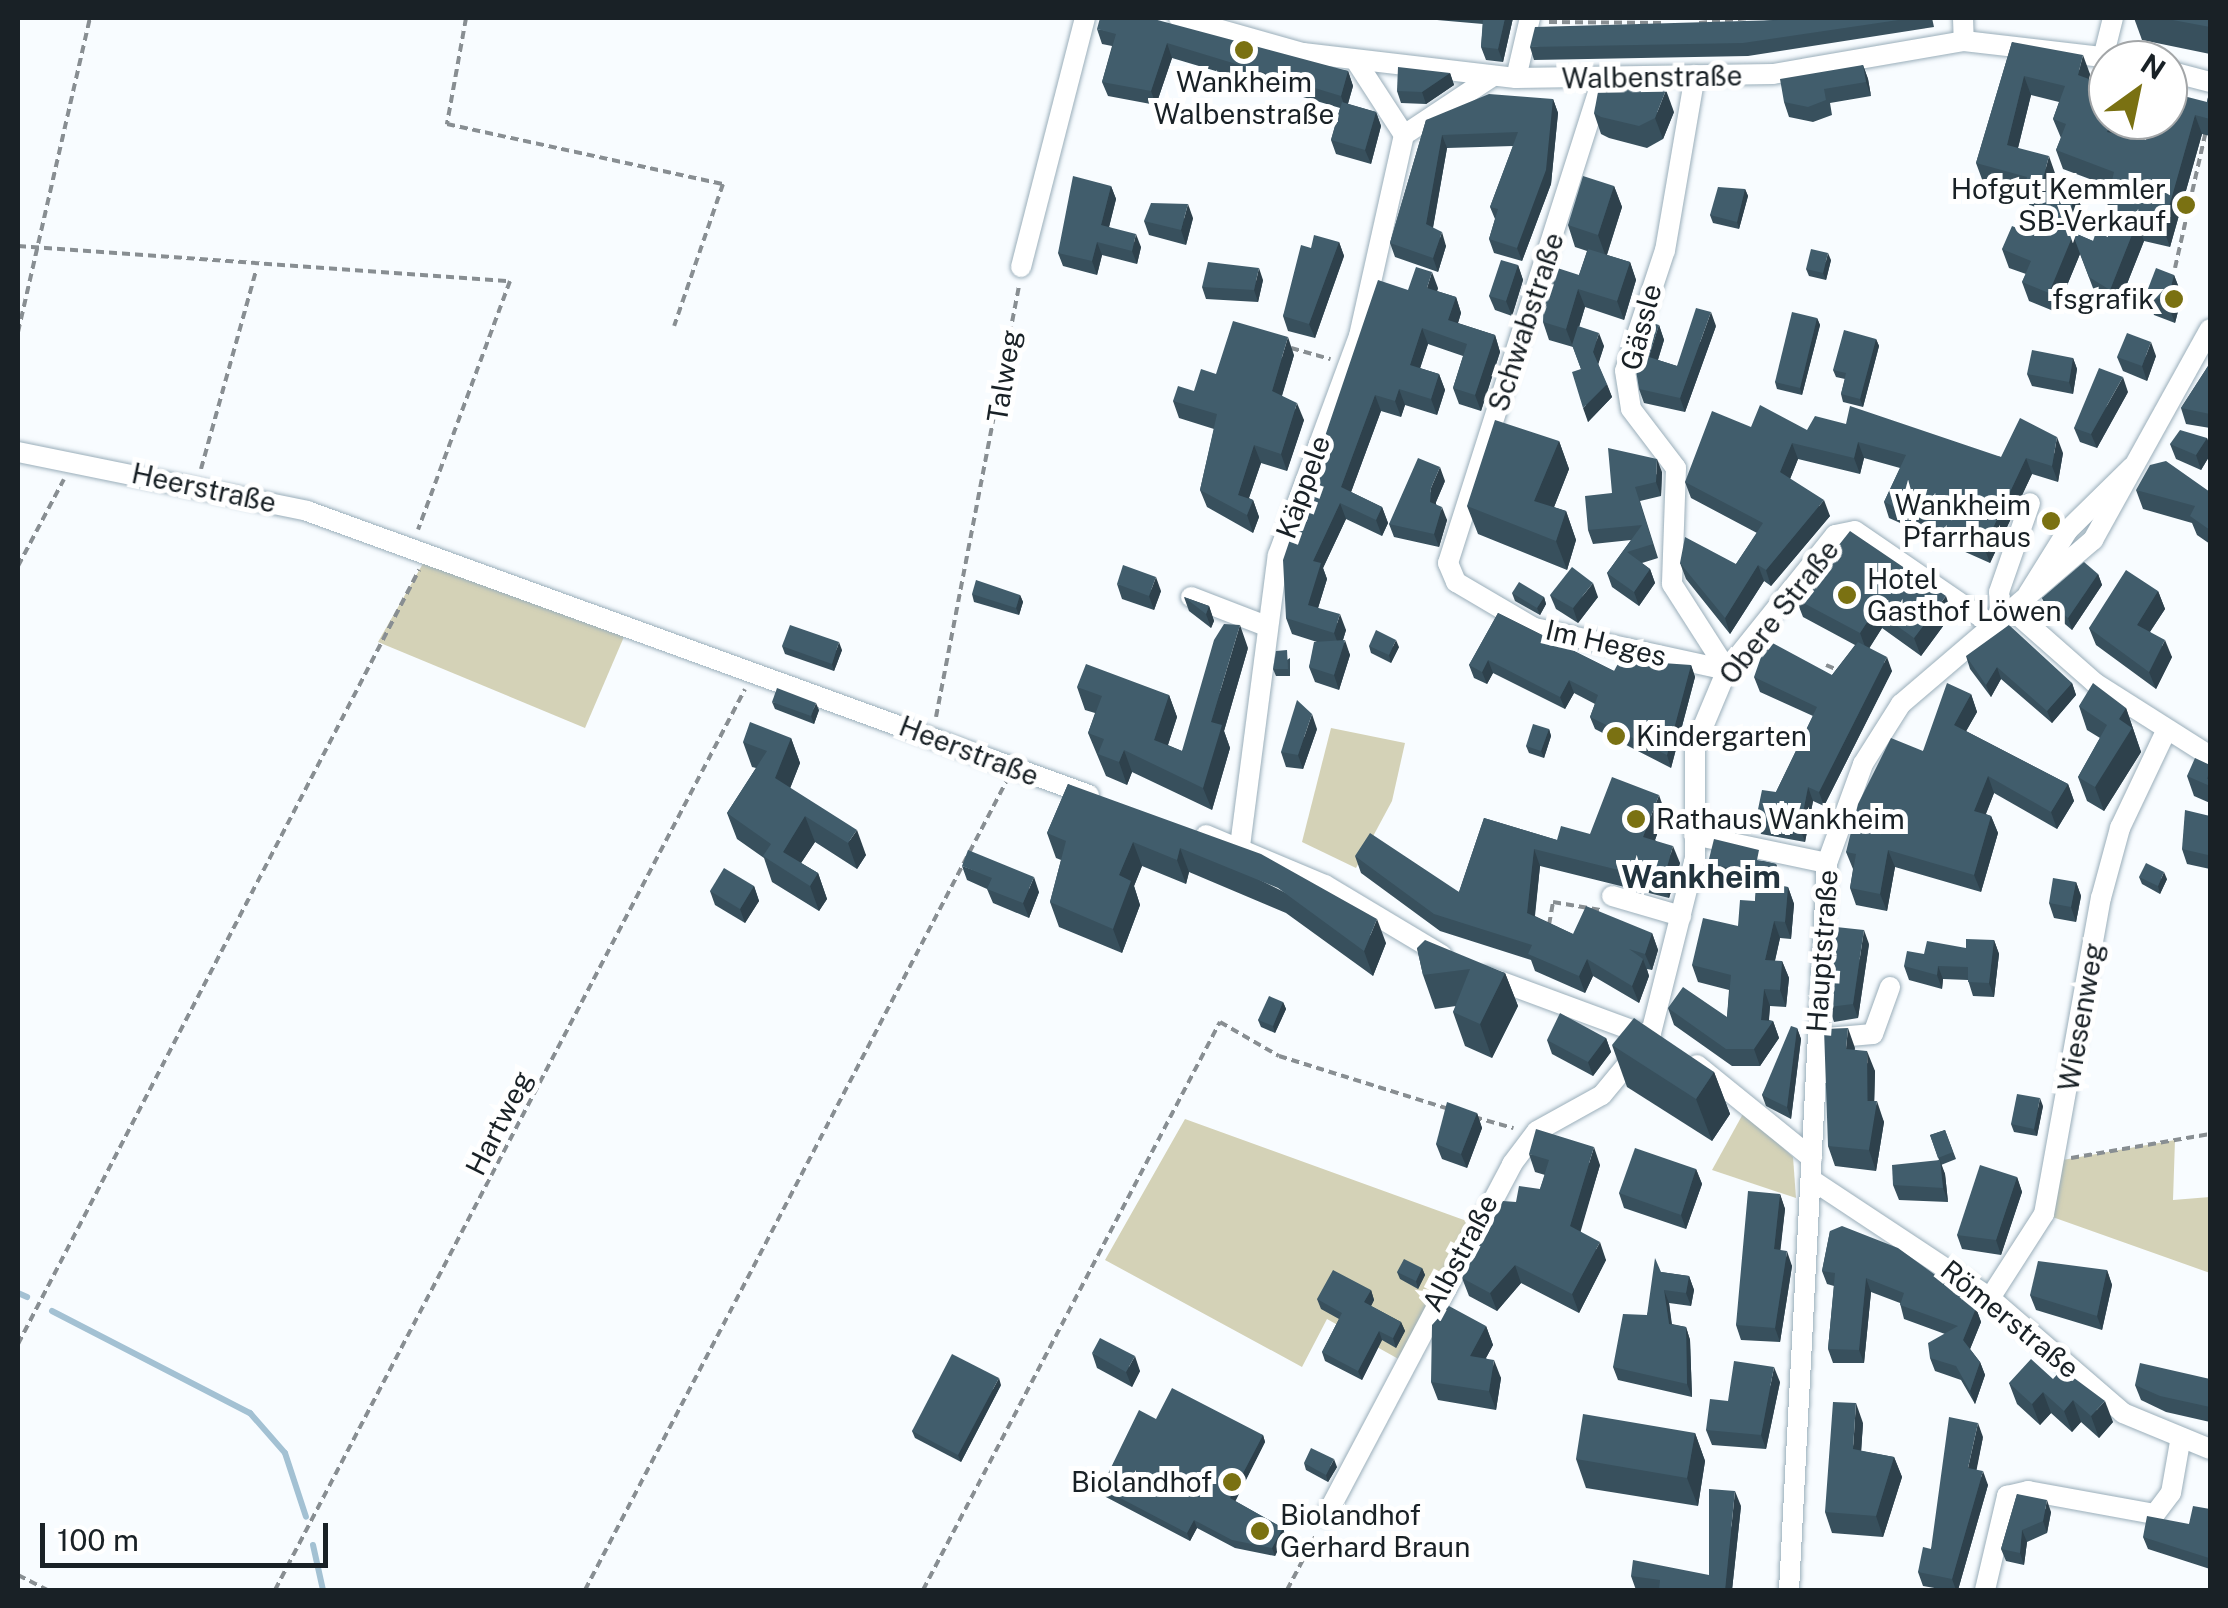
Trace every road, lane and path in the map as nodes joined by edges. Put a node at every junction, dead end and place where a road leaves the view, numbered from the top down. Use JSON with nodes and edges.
{"nodes":[{"id":1,"x":90,"y":18,"type":"edge"},
{"id":2,"x":466,"y":18,"type":"edge"},
{"id":3,"x":1085,"y":18,"type":"edge"},
{"id":4,"x":1179,"y":18,"type":"edge"},
{"id":5,"x":1750,"y":18,"type":"edge"},
{"id":6,"x":1963,"y":18,"type":"edge"},
{"id":7,"x":1530,"y":19,"type":"edge"},
{"id":8,"x":1674,"y":24,"type":"edge"},
{"id":9,"x":1690,"y":24,"type":"edge"},
{"id":10,"x":1964,"y":41,"type":"junction"},
{"id":11,"x":2088,"y":53,"type":"edge"},
{"id":12,"x":1356,"y":61,"type":"junction"},
{"id":13,"x":1695,"y":75,"type":"junction"},
{"id":14,"x":1493,"y":76,"type":"junction"},
{"id":15,"x":1516,"y":78,"type":"junction"},
{"id":16,"x":1602,"y":80,"type":"junction"},
{"id":17,"x":2210,"y":111,"type":"edge"},
{"id":18,"x":1404,"y":135,"type":"junction"},
{"id":19,"x":18,"y":246,"type":"edge"},
{"id":20,"x":38,"y":251,"type":"junction"},
{"id":21,"x":1022,"y":267,"type":"joint"},
{"id":22,"x":2175,"y":268,"type":"dead end"},
{"id":23,"x":257,"y":269,"type":"junction"},
{"id":24,"x":674,"y":326,"type":"dead end"},
{"id":25,"x":2210,"y":330,"type":"edge"},
{"id":26,"x":18,"y":332,"type":"edge"},
{"id":27,"x":1278,"y":344,"type":"edge"},
{"id":28,"x":1349,"y":364,"type":"junction"},
{"id":29,"x":18,"y":452,"type":"edge"},
{"id":30,"x":73,"y":462,"type":"junction"},
{"id":31,"x":197,"y":483,"type":"junction"},
{"id":32,"x":2030,"y":503,"type":"dead end"},
{"id":33,"x":421,"y":550,"type":"junction"},
{"id":34,"x":1448,"y":564,"type":"joint"},
{"id":35,"x":18,"y":566,"type":"edge"},
{"id":36,"x":1192,"y":597,"type":"edge"},
{"id":37,"x":2007,"y":610,"type":"junction"},
{"id":38,"x":1266,"y":626,"type":"junction"},
{"id":39,"x":1826,"y":665,"type":"dead end"},
{"id":40,"x":1727,"y":670,"type":"junction"},
{"id":41,"x":754,"y":671,"type":"junction"},
{"id":42,"x":1855,"y":678,"type":"edge"},
{"id":43,"x":2166,"y":730,"type":"junction"},
{"id":44,"x":930,"y":736,"type":"junction"},
{"id":45,"x":2210,"y":756,"type":"edge"},
{"id":46,"x":1013,"y":770,"type":"junction"},
{"id":47,"x":1108,"y":801,"type":"edge"},
{"id":48,"x":1183,"y":827,"type":"edge"},
{"id":49,"x":1694,"y":835,"type":"junction"},
{"id":50,"x":1240,"y":846,"type":"junction"},
{"id":51,"x":1827,"y":864,"type":"junction"},
{"id":52,"x":1612,"y":896,"type":"joint"},
{"id":53,"x":1680,"y":916,"type":"junction"},
{"id":54,"x":1542,"y":942,"type":"edge"},
{"id":55,"x":1890,"y":987,"type":"dead end"},
{"id":56,"x":1650,"y":1036,"type":"junction"},
{"id":57,"x":1816,"y":1036,"type":"junction"},
{"id":58,"x":1454,"y":1110,"type":"edge"},
{"id":59,"x":1470,"y":1116,"type":"edge"},
{"id":60,"x":1537,"y":1132,"type":"junction"},
{"id":61,"x":2210,"y":1134,"type":"edge"},
{"id":62,"x":1812,"y":1158,"type":"junction"},
{"id":63,"x":2056,"y":1160,"type":"junction"},
{"id":64,"x":1812,"y":1180,"type":"junction"},
{"id":65,"x":1990,"y":1298,"type":"junction"},
{"id":66,"x":18,"y":1344,"type":"edge"},
{"id":67,"x":2180,"y":1442,"type":"junction"},
{"id":68,"x":2210,"y":1449,"type":"edge"},
{"id":69,"x":1326,"y":1516,"type":"joint"},
{"id":70,"x":18,"y":1574,"type":"edge"},
{"id":71,"x":48,"y":1590,"type":"edge"},
{"id":72,"x":276,"y":1590,"type":"edge"},
{"id":73,"x":586,"y":1590,"type":"edge"},
{"id":74,"x":923,"y":1590,"type":"edge"},
{"id":75,"x":1286,"y":1590,"type":"edge"},
{"id":76,"x":1794,"y":1590,"type":"edge"},
{"id":77,"x":1984,"y":1590,"type":"edge"}],
"edges":[{"from":1,"to":20,"type":"path"},
{"from":2,"to":24,"type":"path"},
{"from":3,"to":21,"type":"street"},
{"from":4,"to":12,"type":"street","name":"Walbenstraße"},
{"from":5,"to":9,"type":"path"},
{"from":6,"to":10,"type":"street"},
{"from":7,"to":8,"type":"path"},
{"from":7,"to":15,"type":"street"},
{"from":10,"to":11,"type":"street","name":"Walbenstraße"},
{"from":10,"to":13,"type":"street","name":"Walbenstraße"},
{"from":12,"to":14,"type":"street","name":"Walbenstraße"},
{"from":12,"to":18,"type":"street"},
{"from":13,"to":16,"type":"street","name":"Walbenstraße"},
{"from":13,"to":40,"type":"street","name":"Gässle"},
{"from":14,"to":15,"type":"street","name":"Walbenstraße"},
{"from":14,"to":18,"type":"street"},
{"from":15,"to":16,"type":"street","name":"Walbenstraße"},
{"from":16,"to":34,"type":"street","name":"Schwabstraße"},
{"from":17,"to":22,"type":"path"},
{"from":18,"to":28,"type":"street","name":"Käppele"},
{"from":19,"to":20,"type":"path"},
{"from":20,"to":23,"type":"path"},
{"from":20,"to":26,"type":"path"},
{"from":21,"to":44,"type":"path","name":"Talweg"},
{"from":23,"to":31,"type":"path"},
{"from":23,"to":33,"type":"path"},
{"from":25,"to":37,"type":"street","name":"Hauptstraße"},
{"from":27,"to":28,"type":"path"},
{"from":28,"to":38,"type":"street","name":"Käppele"},
{"from":29,"to":30,"type":"street","name":"Heerstraße"},
{"from":30,"to":31,"type":"street","name":"Heerstraße"},
{"from":30,"to":35,"type":"path"},
{"from":31,"to":33,"type":"street","name":"Heerstraße"},
{"from":32,"to":37,"type":"street"},
{"from":33,"to":41,"type":"street","name":"Heerstraße"},
{"from":33,"to":66,"type":"path"},
{"from":34,"to":40,"type":"street","name":"Im Heges"},
{"from":36,"to":38,"type":"street"},
{"from":37,"to":40,"type":"street","name":"Obere Straße"},
{"from":37,"to":43,"type":"street","name":"Obere Straße"},
{"from":37,"to":51,"type":"street","name":"Hauptstraße"},
{"from":38,"to":50,"type":"street","name":"Käppele"},
{"from":39,"to":42,"type":"path"},
{"from":40,"to":49,"type":"street","name":"Obere Straße"},
{"from":41,"to":44,"type":"street","name":"Heerstraße"},
{"from":41,"to":72,"type":"path","name":"Hartweg"},
{"from":43,"to":45,"type":"street","name":"Obere Straße"},
{"from":43,"to":63,"type":"street","name":"Wiesenweg"},
{"from":44,"to":46,"type":"street","name":"Heerstraße"},
{"from":46,"to":47,"type":"street","name":"Heerstraße"},
{"from":46,"to":73,"type":"path"},
{"from":48,"to":50,"type":"street"},
{"from":49,"to":51,"type":"street"},
{"from":49,"to":53,"type":"street","name":"Obere Straße"},
{"from":50,"to":56,"type":"street"},
{"from":51,"to":57,"type":"street","name":"Hauptstraße"},
{"from":52,"to":53,"type":"street"},
{"from":52,"to":54,"type":"path"},
{"from":53,"to":56,"type":"street","name":"Obere Straße"},
{"from":55,"to":57,"type":"street"},
{"from":56,"to":60,"type":"street","name":"Albstraße"},
{"from":56,"to":62,"type":"street"},
{"from":57,"to":62,"type":"street","name":"Hauptstraße"},
{"from":58,"to":74,"type":"path"},
{"from":59,"to":60,"type":"path"},
{"from":60,"to":69,"type":"street","name":"Albstraße"},
{"from":61,"to":63,"type":"path"},
{"from":62,"to":64,"type":"street","name":"Hauptstraße"},
{"from":63,"to":65,"type":"street","name":"Wiesenweg"},
{"from":64,"to":65,"type":"street","name":"Römerstraße"},
{"from":64,"to":76,"type":"street","name":"Hauptstraße"},
{"from":65,"to":67,"type":"street","name":"Römerstraße"},
{"from":67,"to":68,"type":"street","name":"Römerstraße"},
{"from":67,"to":77,"type":"street"},
{"from":69,"to":75,"type":"path"},
{"from":70,"to":71,"type":"path"}]}
